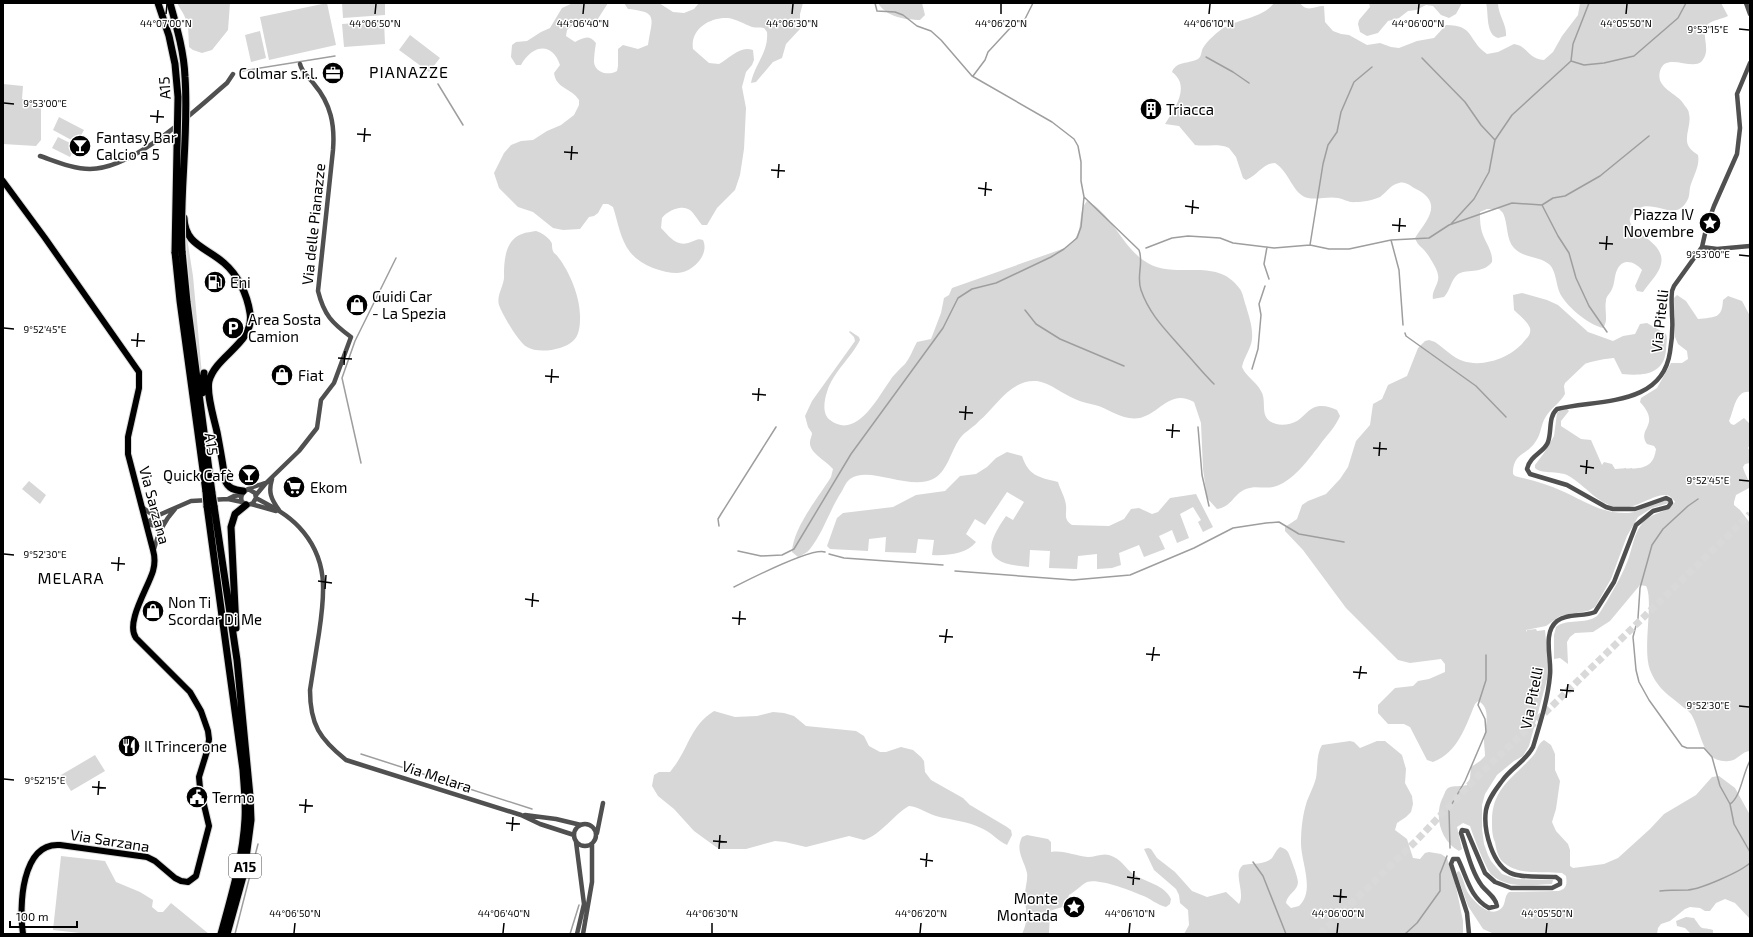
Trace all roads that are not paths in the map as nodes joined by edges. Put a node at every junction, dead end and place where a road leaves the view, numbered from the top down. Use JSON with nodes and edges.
{"nodes":[{"id":1,"x":158,"y":3,"type":"edge"},
{"id":2,"x":170,"y":3,"type":"edge"},
{"id":3,"x":1746,"y":3,"type":"edge"},
{"id":4,"x":1750,"y":14,"type":"edge"},
{"id":5,"x":1750,"y":63,"type":"edge"},
{"id":6,"x":300,"y":64,"type":"dead end"},
{"id":7,"x":233,"y":74,"type":"dead end"},
{"id":8,"x":40,"y":156,"type":"dead end"},
{"id":9,"x":3,"y":181,"type":"edge"},
{"id":10,"x":183,"y":182,"type":"junction"},
{"id":11,"x":1750,"y":246,"type":"edge"},
{"id":12,"x":1702,"y":247,"type":"junction"},
{"id":13,"x":179,"y":251,"type":"junction"},
{"id":14,"x":204,"y":373,"type":"dead end"},
{"id":15,"x":205,"y":443,"type":"junction"},
{"id":16,"x":272,"y":478,"type":"junction"},
{"id":17,"x":266,"y":482,"type":"junction"},
{"id":18,"x":245,"y":492,"type":"junction"},
{"id":19,"x":209,"y":493,"type":"junction"},
{"id":20,"x":256,"y":496,"type":"junction"},
{"id":21,"x":228,"y":499,"type":"junction"},
{"id":22,"x":246,"y":504,"type":"junction"},
{"id":23,"x":141,"y":506,"type":"junction"},
{"id":24,"x":178,"y":506,"type":"junction"},
{"id":25,"x":211,"y":506,"type":"junction"},
{"id":26,"x":281,"y":513,"type":"junction"},
{"id":27,"x":160,"y":515,"type":"junction"},
{"id":28,"x":165,"y":521,"type":"junction"},
{"id":29,"x":146,"y":523,"type":"junction"},
{"id":30,"x":154,"y":550,"type":"junction"},
{"id":31,"x":237,"y":660,"type":"junction"},
{"id":32,"x":346,"y":760,"type":"joint"},
{"id":33,"x":246,"y":770,"type":"junction"},
{"id":34,"x":247,"y":796,"type":"junction"},
{"id":35,"x":603,"y":804,"type":"dead end"},
{"id":36,"x":521,"y":815,"type":"junction"},
{"id":37,"x":581,"y":825,"type":"junction"},
{"id":38,"x":574,"y":835,"type":"junction"},
{"id":39,"x":597,"y":835,"type":"junction"},
{"id":40,"x":576,"y":842,"type":"junction"},
{"id":41,"x":592,"y":845,"type":"junction"},
{"id":42,"x":23,"y":934,"type":"edge"},
{"id":43,"x":221,"y":934,"type":"edge"},
{"id":44,"x":228,"y":934,"type":"edge"},
{"id":45,"x":577,"y":934,"type":"edge"},
{"id":46,"x":584,"y":934,"type":"edge"},
{"id":47,"x":1469,"y":934,"type":"edge"}],
"edges":[{"from":1,"to":13,"type":"highway","name":"A15","number":"A15","bridge":true},
{"from":2,"to":10,"type":"highway","name":"A15","number":"A15","bridge":true},
{"from":3,"to":4,"type":"street"},
{"from":5,"to":12,"type":"street"},
{"from":6,"to":16,"type":"street","name":"Via delle Pianazze"},
{"from":7,"to":8,"type":"street"},
{"from":9,"to":23,"type":"main road","name":"Via Sarzana"},
{"from":10,"to":13,"type":"highway","name":"A15","number":"A15","bridge":true},
{"from":10,"to":18,"type":"highway"},
{"from":11,"to":12,"type":"street"},
{"from":12,"to":47,"type":"street","name":"Via Pitelli"},
{"from":13,"to":15,"type":"highway","name":"A15"},
{"from":13,"to":19,"type":"highway","name":"A15"},
{"from":14,"to":15,"type":"highway"},
{"from":15,"to":19,"type":"highway","name":"A15"},
{"from":16,"to":17,"type":"street","name":"Via delle Pianazze"},
{"from":16,"to":26,"type":"street","name":"Via delle Pianazze"},
{"from":17,"to":18,"type":"street","name":"Via delle Pianazze"},
{"from":17,"to":20,"type":"street","name":"Via delle Pianazze"},
{"from":18,"to":20,"type":"street"},
{"from":18,"to":21,"type":"street","name":"Via delle Pianazze"},
{"from":18,"to":22,"type":"street"},
{"from":19,"to":25,"type":"highway","name":"A15","bridge":true},
{"from":20,"to":22,"type":"street"},
{"from":20,"to":26,"type":"street","name":"Via delle Pianazze"},
{"from":21,"to":22,"type":"street","name":"Via delle Pianazze"},
{"from":21,"to":24,"type":"street","name":"Via delle Pianazze"},
{"from":22,"to":26,"type":"street","name":"Via delle Pianazze"},
{"from":22,"to":31,"type":"highway"},
{"from":23,"to":27,"type":"street"},
{"from":23,"to":29,"type":"main road","name":"Via Sarzana"},
{"from":24,"to":27,"type":"street","name":"Via delle Pianazze"},
{"from":24,"to":28,"type":"street"},
{"from":25,"to":31,"type":"highway","name":"A15"},
{"from":25,"to":33,"type":"highway","name":"A15"},
{"from":26,"to":32,"type":"street","name":"Via delle Pianazze"},
{"from":27,"to":29,"type":"street","name":"Via delle Pianazze"},
{"from":28,"to":29,"type":"street"},
{"from":28,"to":30,"type":"street"},
{"from":29,"to":30,"type":"main road","name":"Via Sarzana"},
{"from":30,"to":42,"type":"main road","name":"Via Sarzana"},
{"from":31,"to":33,"type":"highway","name":"A15"},
{"from":32,"to":36,"type":"street","name":"Via Melara"},
{"from":33,"to":34,"type":"highway","name":"A15","number":"A15"},
{"from":34,"to":43,"type":"highway","name":"A15","number":"A15"},
{"from":34,"to":44,"type":"highway","name":"A15","number":"A15"},
{"from":35,"to":39,"type":"street"},
{"from":36,"to":37,"type":"street"},
{"from":36,"to":38,"type":"street"},
{"from":37,"to":38,"type":"street"},
{"from":37,"to":39,"type":"street"},
{"from":38,"to":40,"type":"street"},
{"from":39,"to":41,"type":"street"},
{"from":40,"to":41,"type":"street"},
{"from":40,"to":45,"type":"street"},
{"from":41,"to":46,"type":"street"}]}
